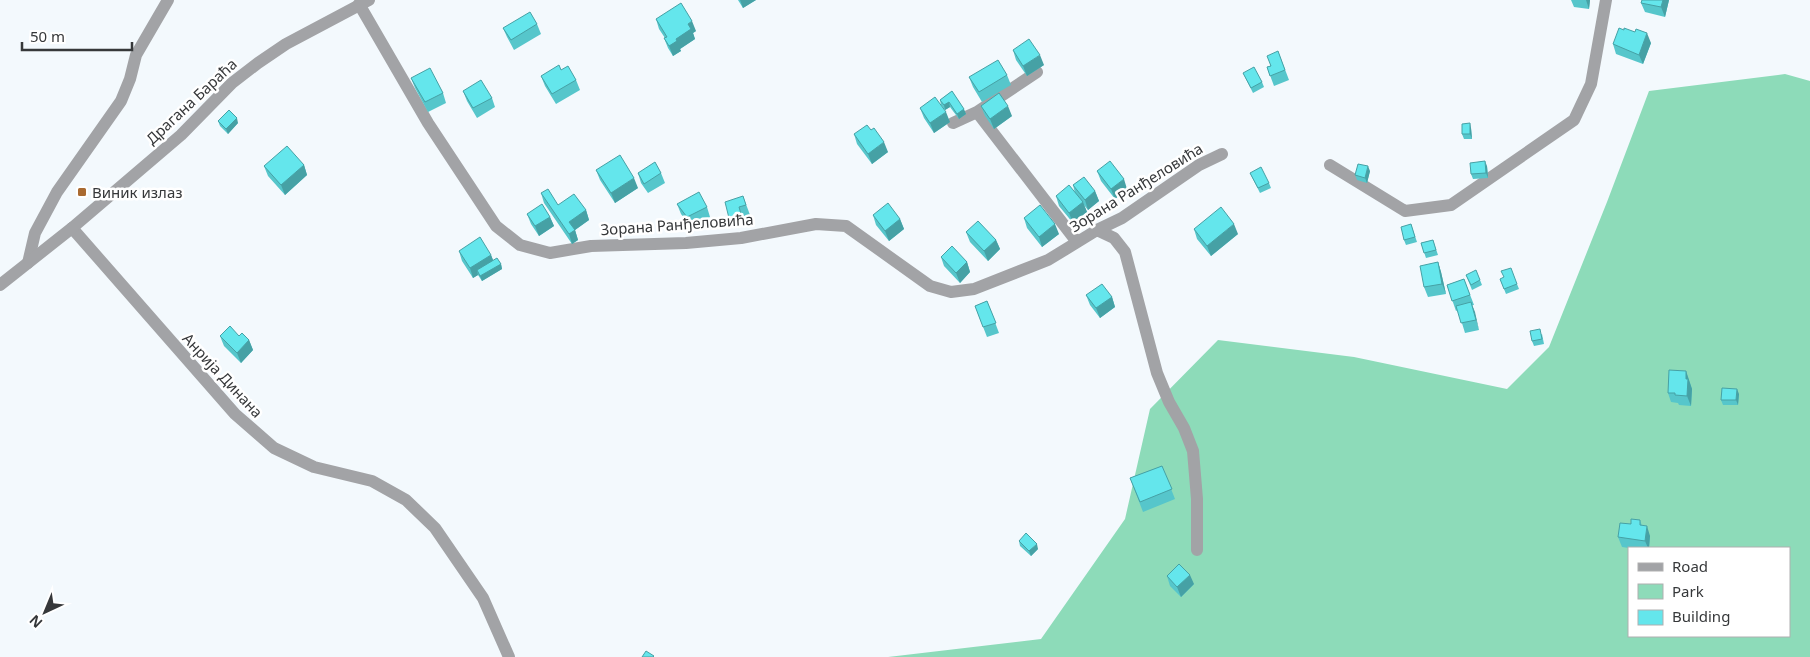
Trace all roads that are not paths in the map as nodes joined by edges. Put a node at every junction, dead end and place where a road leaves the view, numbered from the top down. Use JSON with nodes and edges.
{"nodes":[{"id":1,"x":168,"y":0,"type":"edge"},
{"id":2,"x":1606,"y":0,"type":"edge"},
{"id":3,"x":364,"y":2,"type":"edge"},
{"id":4,"x":1038,"y":72,"type":"dead end"},
{"id":5,"x":976,"y":112,"type":"junction"},
{"id":6,"x":953,"y":123,"type":"dead end"},
{"id":7,"x":1222,"y":154,"type":"dead end"},
{"id":8,"x":1330,"y":165,"type":"dead end"},
{"id":9,"x":72,"y":228,"type":"junction"},
{"id":10,"x":1097,"y":230,"type":"junction"},
{"id":11,"x":1077,"y":242,"type":"junction"},
{"id":12,"x":28,"y":263,"type":"junction"},
{"id":13,"x":0,"y":285,"type":"edge"},
{"id":14,"x":1197,"y":550,"type":"dead end"},
{"id":15,"x":509,"y":657,"type":"edge"}],
"edges":[{"from":1,"to":12,"type":"street"},
{"from":2,"to":8,"type":"street"},
{"from":3,"to":9,"type":"street","name":"Драгана Бараћа"},
{"from":3,"to":11,"type":"street","name":"Зорана Ранђеловића"},
{"from":4,"to":5,"type":"street"},
{"from":5,"to":6,"type":"street"},
{"from":5,"to":11,"type":"street"},
{"from":7,"to":10,"type":"street","name":"Зорана Ранђеловића"},
{"from":9,"to":12,"type":"street","name":"Драгана Бараћа"},
{"from":9,"to":15,"type":"street","name":"Анрија Динана"},
{"from":10,"to":11,"type":"street","name":"Зорана Ранђеловића"},
{"from":10,"to":14,"type":"street"},
{"from":12,"to":13,"type":"street","name":"Драгана Бараћа"}]}
